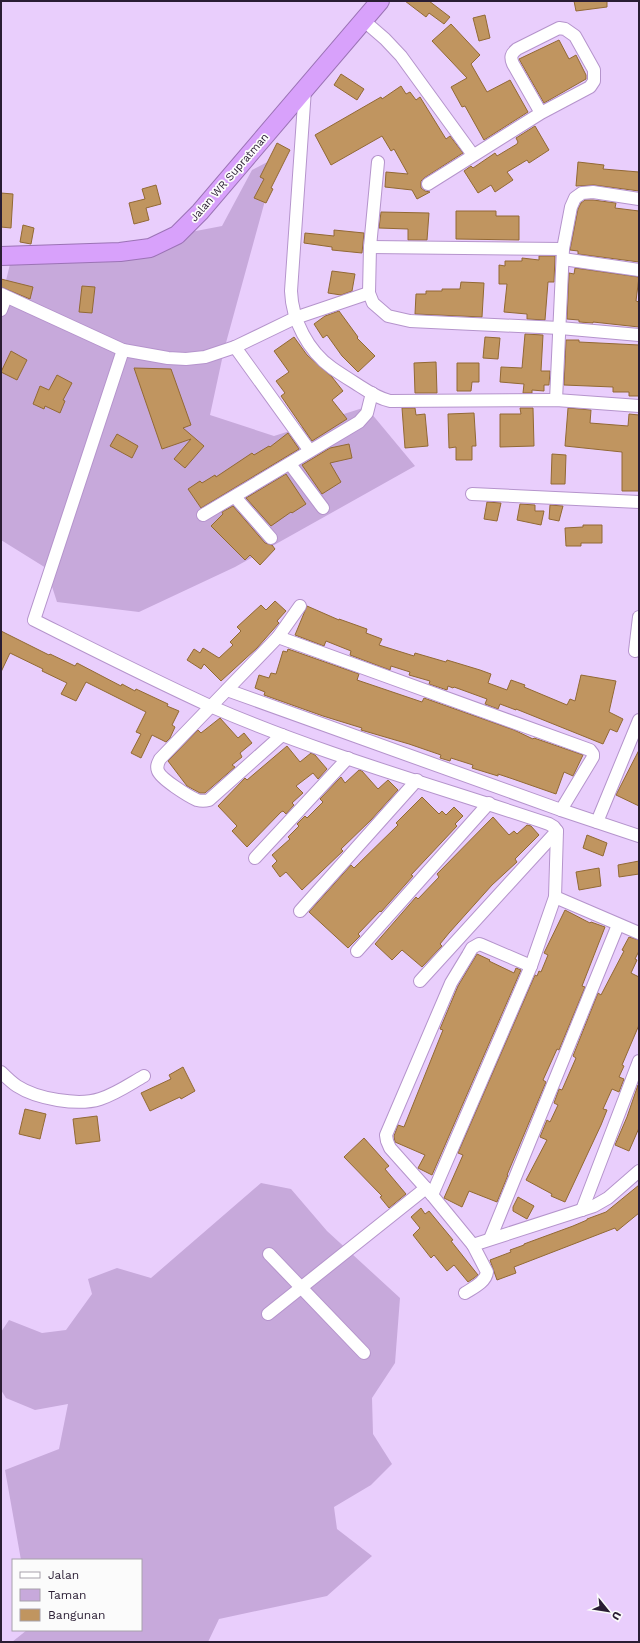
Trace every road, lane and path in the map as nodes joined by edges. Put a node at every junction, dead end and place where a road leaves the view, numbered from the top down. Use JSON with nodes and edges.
{"nodes":[{"id":1,"x":380,"y":1,"type":"edge"},
{"id":2,"x":363,"y":20,"type":"junction"},
{"id":3,"x":305,"y":89,"type":"junction"},
{"id":4,"x":541,"y":113,"type":"junction"},
{"id":5,"x":473,"y":155,"type":"junction"},
{"id":6,"x":378,"y":162,"type":"dead end"},
{"id":7,"x":428,"y":184,"type":"dead end"},
{"id":8,"x":639,"y":198,"type":"edge"},
{"id":9,"x":370,"y":247,"type":"junction"},
{"id":10,"x":563,"y":254,"type":"junction"},
{"id":11,"x":1,"y":256,"type":"edge"},
{"id":12,"x":639,"y":270,"type":"edge"},
{"id":13,"x":369,"y":293,"type":"junction"},
{"id":14,"x":4,"y":295,"type":"edge"},
{"id":15,"x":1,"y":310,"type":"edge"},
{"id":16,"x":296,"y":318,"type":"junction"},
{"id":17,"x":560,"y":328,"type":"junction"},
{"id":18,"x":639,"y":335,"type":"edge"},
{"id":19,"x":235,"y":347,"type":"junction"},
{"id":20,"x":123,"y":350,"type":"junction"},
{"id":21,"x":372,"y":393,"type":"junction"},
{"id":22,"x":556,"y":400,"type":"junction"},
{"id":23,"x":639,"y":406,"type":"edge"},
{"id":24,"x":310,"y":451,"type":"junction"},
{"id":25,"x":290,"y":464,"type":"junction"},
{"id":26,"x":472,"y":494,"type":"dead end"},
{"id":27,"x":235,"y":497,"type":"junction"},
{"id":28,"x":639,"y":502,"type":"edge"},
{"id":29,"x":323,"y":508,"type":"dead end"},
{"id":30,"x":203,"y":515,"type":"dead end"},
{"id":31,"x":271,"y":538,"type":"dead end"},
{"id":32,"x":300,"y":606,"type":"dead end"},
{"id":33,"x":639,"y":617,"type":"edge"},
{"id":34,"x":278,"y":637,"type":"junction"},
{"id":35,"x":635,"y":651,"type":"dead end"},
{"id":36,"x":220,"y":697,"type":"junction"},
{"id":37,"x":639,"y":720,"type":"edge"},
{"id":38,"x":282,"y":734,"type":"junction"},
{"id":39,"x":348,"y":758,"type":"junction"},
{"id":40,"x":417,"y":780,"type":"junction"},
{"id":41,"x":489,"y":803,"type":"junction"},
{"id":42,"x":561,"y":810,"type":"junction"},
{"id":43,"x":596,"y":822,"type":"junction"},
{"id":44,"x":557,"y":831,"type":"junction"},
{"id":45,"x":639,"y":836,"type":"edge"},
{"id":46,"x":256,"y":858,"type":"dead end"},
{"id":47,"x":555,"y":897,"type":"junction"},
{"id":48,"x":300,"y":911,"type":"dead end"},
{"id":49,"x":618,"y":924,"type":"junction"},
{"id":50,"x":639,"y":933,"type":"edge"},
{"id":51,"x":357,"y":951,"type":"dead end"},
{"id":52,"x":531,"y":966,"type":"junction"},
{"id":53,"x":420,"y":981,"type":"dead end"},
{"id":54,"x":639,"y":1061,"type":"edge"},
{"id":55,"x":1,"y":1072,"type":"edge"},
{"id":56,"x":144,"y":1076,"type":"dead end"},
{"id":57,"x":639,"y":1171,"type":"edge"},
{"id":58,"x":429,"y":1192,"type":"junction"},
{"id":59,"x":582,"y":1210,"type":"junction"},
{"id":60,"x":490,"y":1238,"type":"junction"},
{"id":61,"x":473,"y":1245,"type":"junction"},
{"id":62,"x":269,"y":1254,"type":"dead end"},
{"id":63,"x":301,"y":1288,"type":"junction"},
{"id":64,"x":466,"y":1294,"type":"dead end"},
{"id":65,"x":268,"y":1314,"type":"dead end"},
{"id":66,"x":364,"y":1353,"type":"dead end"}],
"edges":[{"from":1,"to":2,"type":"highway","name":"Jalan WR Supratman"},
{"from":2,"to":3,"type":"highway","name":"Jalan WR Supratman"},
{"from":2,"to":5,"type":"street"},
{"from":3,"to":11,"type":"highway","name":"Jalan WR Supratman"},
{"from":3,"to":16,"type":"street"},
{"from":4,"to":4,"type":"street"},
{"from":4,"to":5,"type":"street"},
{"from":5,"to":7,"type":"street"},
{"from":6,"to":9,"type":"street"},
{"from":8,"to":10,"type":"street"},
{"from":9,"to":10,"type":"street"},
{"from":9,"to":13,"type":"street"},
{"from":10,"to":12,"type":"street"},
{"from":10,"to":17,"type":"street"},
{"from":13,"to":16,"type":"street"},
{"from":13,"to":17,"type":"street"},
{"from":14,"to":15,"type":"street"},
{"from":14,"to":20,"type":"street"},
{"from":16,"to":19,"type":"street"},
{"from":16,"to":21,"type":"street"},
{"from":17,"to":18,"type":"street"},
{"from":17,"to":22,"type":"street"},
{"from":19,"to":20,"type":"street"},
{"from":19,"to":24,"type":"street"},
{"from":20,"to":36,"type":"street"},
{"from":21,"to":22,"type":"street"},
{"from":21,"to":24,"type":"street"},
{"from":22,"to":23,"type":"street"},
{"from":24,"to":25,"type":"street"},
{"from":25,"to":27,"type":"street"},
{"from":25,"to":29,"type":"street"},
{"from":26,"to":28,"type":"street"},
{"from":27,"to":30,"type":"street"},
{"from":27,"to":31,"type":"street"},
{"from":32,"to":34,"type":"street"},
{"from":33,"to":35,"type":"street"},
{"from":34,"to":36,"type":"street"},
{"from":34,"to":42,"type":"street"},
{"from":36,"to":38,"type":"street"},
{"from":36,"to":38,"type":"street"},
{"from":36,"to":42,"type":"street"},
{"from":37,"to":43,"type":"street"},
{"from":38,"to":39,"type":"street"},
{"from":39,"to":40,"type":"street"},
{"from":39,"to":46,"type":"street"},
{"from":40,"to":41,"type":"street"},
{"from":40,"to":48,"type":"street"},
{"from":41,"to":44,"type":"street"},
{"from":41,"to":51,"type":"street"},
{"from":42,"to":43,"type":"street"},
{"from":43,"to":45,"type":"street"},
{"from":44,"to":47,"type":"street"},
{"from":44,"to":53,"type":"street"},
{"from":47,"to":49,"type":"street"},
{"from":47,"to":52,"type":"street"},
{"from":49,"to":50,"type":"street"},
{"from":49,"to":60,"type":"street"},
{"from":52,"to":58,"type":"street"},
{"from":52,"to":58,"type":"street"},
{"from":54,"to":59,"type":"street"},
{"from":55,"to":56,"type":"street"},
{"from":57,"to":59,"type":"street"},
{"from":58,"to":61,"type":"street"},
{"from":58,"to":63,"type":"street"},
{"from":59,"to":60,"type":"street"},
{"from":60,"to":61,"type":"street"},
{"from":61,"to":64,"type":"street"},
{"from":62,"to":63,"type":"street"},
{"from":63,"to":65,"type":"street"},
{"from":63,"to":66,"type":"street"}]}
